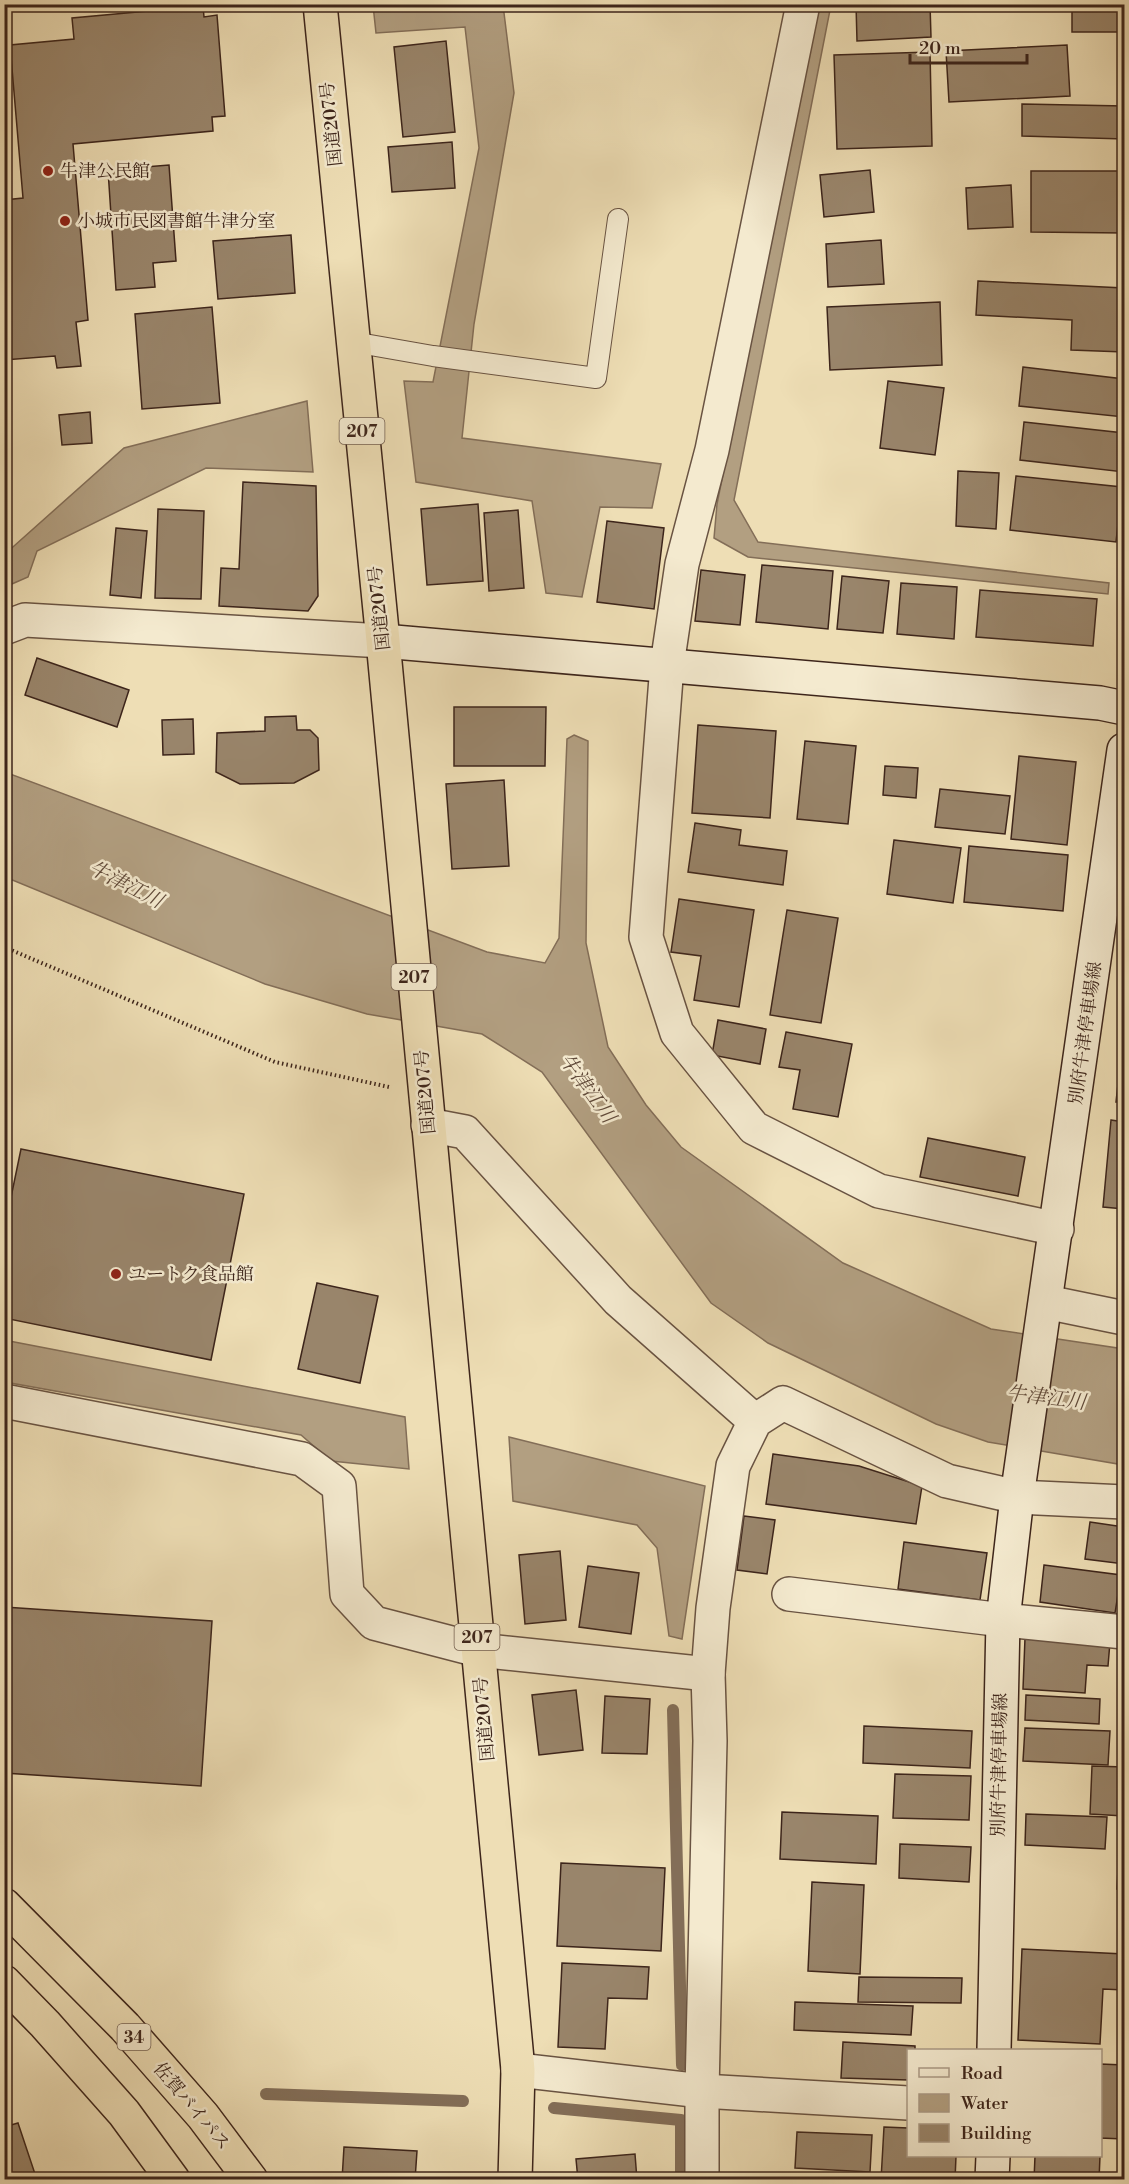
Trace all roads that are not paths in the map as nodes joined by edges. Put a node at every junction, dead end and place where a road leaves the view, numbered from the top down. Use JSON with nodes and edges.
{"nodes":[{"id":1,"x":320,"y":4,"type":"edge"},
{"id":2,"x":803,"y":4,"type":"edge"},
{"id":3,"x":618,"y":219,"type":"dead end"},
{"id":4,"x":353,"y":342,"type":"junction"},
{"id":5,"x":4,"y":628,"type":"edge"},
{"id":6,"x":383,"y":641,"type":"junction"},
{"id":7,"x":667,"y":665,"type":"junction"},
{"id":8,"x":1125,"y":708,"type":"edge"},
{"id":9,"x":1124,"y":751,"type":"edge"},
{"id":10,"x":427,"y":1110,"type":"junction"},
{"id":11,"x":1057,"y":1229,"type":"junction"},
{"id":12,"x":1045,"y":1310,"type":"junction"},
{"id":13,"x":1125,"y":1318,"type":"edge"},
{"id":14,"x":4,"y":1401,"type":"edge"},
{"id":15,"x":755,"y":1421,"type":"junction"},
{"id":16,"x":1019,"y":1489,"type":"junction"},
{"id":17,"x":1125,"y":1502,"type":"edge"},
{"id":18,"x":789,"y":1594,"type":"dead end"},
{"id":19,"x":1003,"y":1620,"type":"junction"},
{"id":20,"x":1125,"y":1632,"type":"edge"},
{"id":21,"x":478,"y":1650,"type":"junction"},
{"id":22,"x":708,"y":1674,"type":"junction"},
{"id":23,"x":4,"y":1905,"type":"edge"},
{"id":24,"x":4,"y":1982,"type":"edge"},
{"id":25,"x":994,"y":2049,"type":"edge"},
{"id":26,"x":518,"y":2070,"type":"junction"},
{"id":27,"x":702,"y":2091,"type":"junction"},
{"id":28,"x":907,"y":2103,"type":"edge"},
{"id":29,"x":993,"y":2157,"type":"edge"},
{"id":30,"x":173,"y":2180,"type":"edge"},
{"id":31,"x":251,"y":2180,"type":"edge"},
{"id":32,"x":515,"y":2180,"type":"edge"},
{"id":33,"x":702,"y":2180,"type":"edge"},
{"id":34,"x":992,"y":2180,"type":"edge"}],
"edges":[{"from":1,"to":4,"type":"highway","name":"国道207号","number":"207"},
{"from":2,"to":7,"type":"street"},
{"from":3,"to":4,"type":"lane"},
{"from":4,"to":6,"type":"highway","name":"国道207号","number":"207"},
{"from":5,"to":6,"type":"street"},
{"from":6,"to":7,"type":"street"},
{"from":6,"to":10,"type":"highway","name":"国道207号","number":"207"},
{"from":7,"to":8,"type":"street"},
{"from":7,"to":11,"type":"street"},
{"from":9,"to":11,"type":"street","name":"別府牛津停車場線"},
{"from":10,"to":15,"type":"street"},
{"from":10,"to":21,"type":"highway","name":"国道207号","number":"207"},
{"from":11,"to":12,"type":"street","name":"別府牛津停車場線"},
{"from":12,"to":13,"type":"street"},
{"from":12,"to":16,"type":"street","name":"別府牛津停車場線"},
{"from":14,"to":21,"type":"street"},
{"from":15,"to":16,"type":"street"},
{"from":15,"to":22,"type":"street"},
{"from":16,"to":17,"type":"street"},
{"from":16,"to":19,"type":"street","name":"別府牛津停車場線"},
{"from":18,"to":19,"type":"street"},
{"from":19,"to":20,"type":"street"},
{"from":19,"to":25,"type":"street","name":"別府牛津停車場線"},
{"from":21,"to":22,"type":"street"},
{"from":21,"to":26,"type":"highway","name":"国道207号","number":"207"},
{"from":22,"to":27,"type":"street"},
{"from":23,"to":31,"type":"highway","name":"佐賀バイパス","number":"34"},
{"from":24,"to":30,"type":"highway"},
{"from":26,"to":27,"type":"street"},
{"from":26,"to":32,"type":"highway","name":"国道207号","number":"207"},
{"from":27,"to":28,"type":"street"},
{"from":27,"to":33,"type":"street"},
{"from":29,"to":34,"type":"street"}]}
